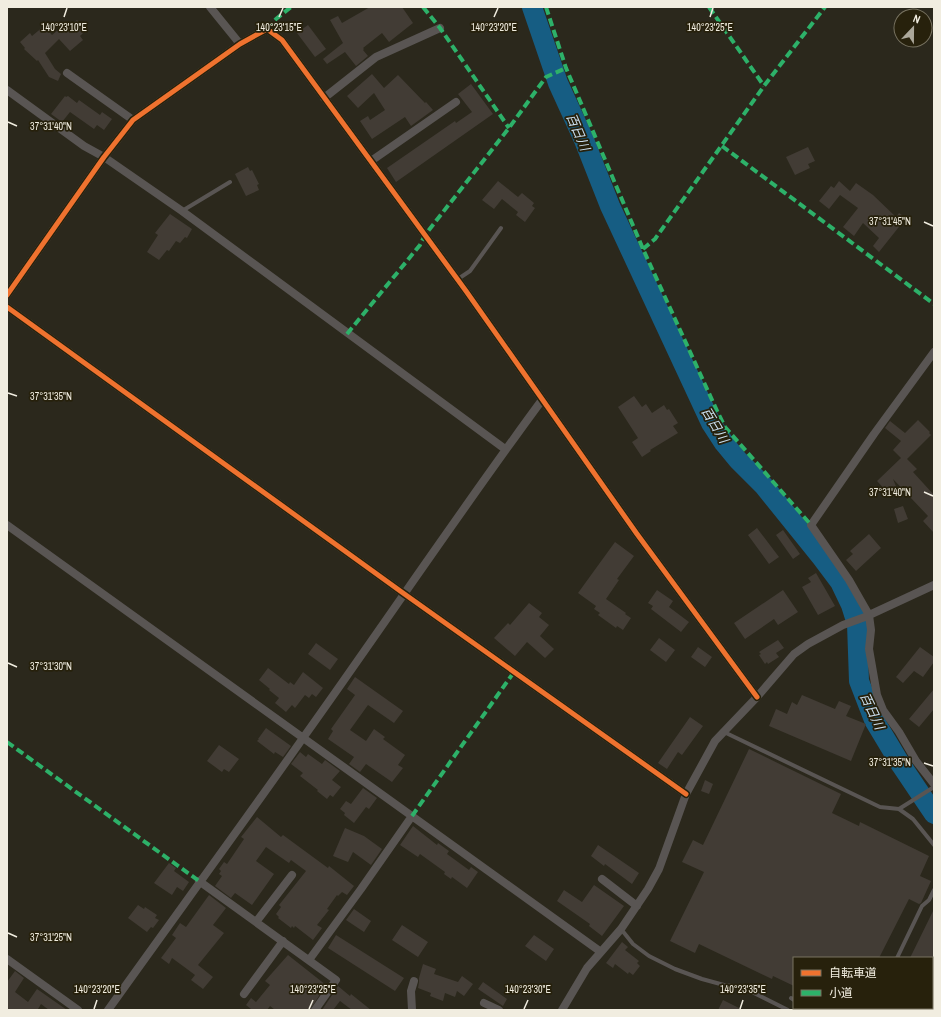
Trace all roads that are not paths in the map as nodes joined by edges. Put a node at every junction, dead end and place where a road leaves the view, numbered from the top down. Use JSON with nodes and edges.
{"nodes":[{"id":1,"x":210,"y":7,"type":"edge"},
{"id":2,"x":440,"y":28,"type":"dead end"},
{"id":3,"x":240,"y":44,"type":"junction"},
{"id":4,"x":67,"y":73,"type":"dead end"},
{"id":5,"x":7,"y":90,"type":"edge"},
{"id":6,"x":324,"y":98,"type":"junction"},
{"id":7,"x":456,"y":102,"type":"dead end"},
{"id":8,"x":133,"y":120,"type":"junction"},
{"id":9,"x":104,"y":157,"type":"junction"},
{"id":10,"x":371,"y":161,"type":"junction"},
{"id":11,"x":230,"y":182,"type":"dead end"},
{"id":12,"x":182,"y":212,"type":"junction"},
{"id":13,"x":501,"y":228,"type":"dead end"},
{"id":14,"x":457,"y":279,"type":"junction"},
{"id":15,"x":7,"y":295,"type":"edge"},
{"id":16,"x":7,"y":308,"type":"edge"},
{"id":17,"x":934,"y":352,"type":"edge"},
{"id":18,"x":542,"y":400,"type":"junction"},
{"id":19,"x":505,"y":449,"type":"junction"},
{"id":20,"x":7,"y":524,"type":"edge"},
{"id":21,"x":934,"y":585,"type":"edge"},
{"id":22,"x":403,"y":593,"type":"junction"},
{"id":23,"x":867,"y":616,"type":"junction"},
{"id":24,"x":757,"y":697,"type":"junction"},
{"id":25,"x":724,"y":732,"type":"junction"},
{"id":26,"x":304,"y":738,"type":"junction"},
{"id":27,"x":934,"y":784,"type":"edge"},
{"id":28,"x":934,"y":787,"type":"edge"},
{"id":29,"x":686,"y":794,"type":"junction"},
{"id":30,"x":899,"y":809,"type":"junction"},
{"id":31,"x":412,"y":816,"type":"junction"},
{"id":32,"x":934,"y":845,"type":"edge"},
{"id":33,"x":292,"y":875,"type":"dead end"},
{"id":34,"x":602,"y":879,"type":"dead end"},
{"id":35,"x":200,"y":881,"type":"junction"},
{"id":36,"x":934,"y":890,"type":"edge"},
{"id":37,"x":929,"y":900,"type":"junction"},
{"id":38,"x":934,"y":902,"type":"edge"},
{"id":39,"x":637,"y":906,"type":"junction"},
{"id":40,"x":256,"y":922,"type":"junction"},
{"id":41,"x":621,"y":929,"type":"junction"},
{"id":42,"x":283,"y":941,"type":"junction"},
{"id":43,"x":601,"y":952,"type":"junction"},
{"id":44,"x":898,"y":957,"type":"edge"},
{"id":45,"x":7,"y":959,"type":"edge"},
{"id":46,"x":309,"y":960,"type":"junction"},
{"id":47,"x":414,"y":981,"type":"dead end"},
{"id":48,"x":244,"y":994,"type":"dead end"},
{"id":49,"x":484,"y":1003,"type":"dead end"},
{"id":50,"x":78,"y":1010,"type":"edge"},
{"id":51,"x":108,"y":1010,"type":"edge"},
{"id":52,"x":315,"y":1010,"type":"edge"},
{"id":53,"x":412,"y":1010,"type":"edge"},
{"id":54,"x":499,"y":1010,"type":"edge"},
{"id":55,"x":562,"y":1010,"type":"edge"},
{"id":56,"x":788,"y":1010,"type":"edge"}],
"edges":[{"from":1,"to":3,"type":"street"},
{"from":2,"to":6,"type":"street"},
{"from":3,"to":6,"type":"street"},
{"from":3,"to":8,"type":"street"},
{"from":4,"to":8,"type":"street"},
{"from":5,"to":9,"type":"street"},
{"from":6,"to":10,"type":"street"},
{"from":7,"to":10,"type":"street"},
{"from":8,"to":9,"type":"street"},
{"from":9,"to":12,"type":"street"},
{"from":9,"to":15,"type":"street"},
{"from":10,"to":14,"type":"street"},
{"from":11,"to":12,"type":"lane"},
{"from":12,"to":19,"type":"street"},
{"from":13,"to":14,"type":"lane"},
{"from":14,"to":18,"type":"street"},
{"from":16,"to":22,"type":"street"},
{"from":17,"to":23,"type":"street"},
{"from":18,"to":19,"type":"street"},
{"from":18,"to":24,"type":"street"},
{"from":19,"to":22,"type":"street"},
{"from":20,"to":26,"type":"street"},
{"from":21,"to":23,"type":"street"},
{"from":22,"to":26,"type":"street"},
{"from":22,"to":29,"type":"street"},
{"from":23,"to":24,"type":"street"},
{"from":23,"to":27,"type":"street"},
{"from":24,"to":25,"type":"street"},
{"from":25,"to":29,"type":"street"},
{"from":25,"to":30,"type":"lane"},
{"from":26,"to":31,"type":"street"},
{"from":26,"to":35,"type":"street"},
{"from":28,"to":30,"type":"lane"},
{"from":29,"to":39,"type":"street"},
{"from":30,"to":32,"type":"lane"},
{"from":31,"to":43,"type":"street"},
{"from":31,"to":46,"type":"street"},
{"from":33,"to":40,"type":"street"},
{"from":34,"to":39,"type":"street"},
{"from":35,"to":40,"type":"street"},
{"from":35,"to":51,"type":"street"},
{"from":36,"to":37,"type":"lane"},
{"from":37,"to":38,"type":"lane"},
{"from":37,"to":44,"type":"lane"},
{"from":39,"to":41,"type":"street"},
{"from":40,"to":42,"type":"street"},
{"from":41,"to":43,"type":"street"},
{"from":41,"to":56,"type":"lane"},
{"from":42,"to":46,"type":"street"},
{"from":42,"to":48,"type":"street"},
{"from":43,"to":55,"type":"street"},
{"from":45,"to":50,"type":"street"},
{"from":46,"to":52,"type":"street"},
{"from":47,"to":53,"type":"street"},
{"from":49,"to":54,"type":"street"}]}
